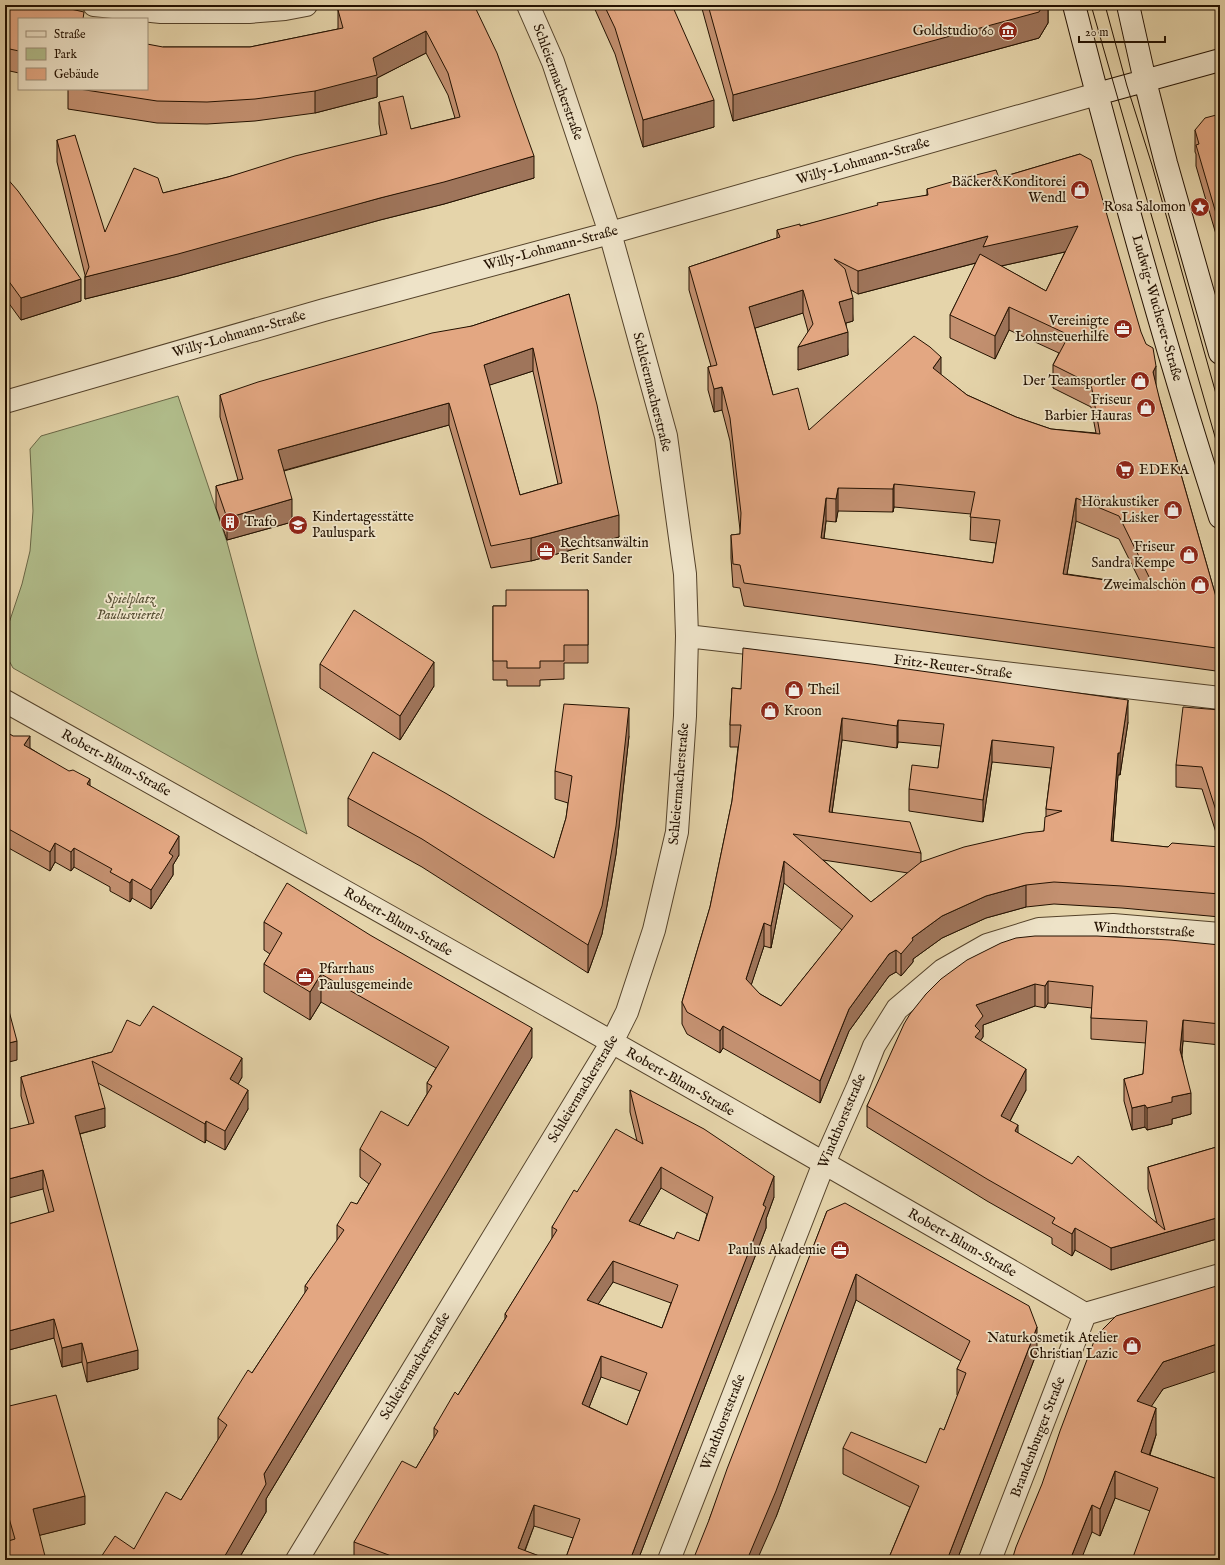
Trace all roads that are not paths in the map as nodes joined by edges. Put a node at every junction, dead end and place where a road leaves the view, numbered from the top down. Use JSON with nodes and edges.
{"nodes":[{"id":1,"x":94,"y":5,"type":"edge"},
{"id":2,"x":306,"y":5,"type":"edge"},
{"id":3,"x":528,"y":5,"type":"edge"},
{"id":4,"x":1074,"y":5,"type":"edge"},
{"id":5,"x":1128,"y":5,"type":"edge"},
{"id":6,"x":1220,"y":60,"type":"edge"},
{"id":7,"x":1145,"y":81,"type":"junction"},
{"id":8,"x":1097,"y":94,"type":"junction"},
{"id":9,"x":610,"y":233,"type":"junction"},
{"id":10,"x":1220,"y":352,"type":"edge"},
{"id":11,"x":5,"y":402,"type":"edge"},
{"id":12,"x":1220,"y":517,"type":"edge"},
{"id":13,"x":687,"y":636,"type":"junction"},
{"id":14,"x":1220,"y":698,"type":"edge"},
{"id":15,"x":5,"y":701,"type":"edge"},
{"id":16,"x":1220,"y":934,"type":"edge"},
{"id":17,"x":612,"y":1042,"type":"junction"},
{"id":18,"x":824,"y":1163,"type":"junction"},
{"id":19,"x":1220,"y":1275,"type":"edge"},
{"id":20,"x":1084,"y":1314,"type":"junction"},
{"id":21,"x":297,"y":1560,"type":"edge"},
{"id":22,"x":669,"y":1560,"type":"edge"},
{"id":23,"x":990,"y":1560,"type":"edge"}],
"edges":[{"from":1,"to":2,"type":"street"},
{"from":3,"to":9,"type":"street","name":"Schleiermacherstraße"},
{"from":4,"to":8,"type":"street","name":"Ludwig-Wucherer-Straße"},
{"from":5,"to":7,"type":"street"},
{"from":6,"to":7,"type":"street","name":"Willy-Lohmann-Straße"},
{"from":7,"to":8,"type":"street","name":"Willy-Lohmann-Straße"},
{"from":7,"to":10,"type":"street"},
{"from":8,"to":9,"type":"street","name":"Willy-Lohmann-Straße"},
{"from":8,"to":12,"type":"street","name":"Ludwig-Wucherer-Straße"},
{"from":9,"to":11,"type":"street","name":"Willy-Lohmann-Straße"},
{"from":9,"to":13,"type":"street","name":"Schleiermacherstraße"},
{"from":13,"to":14,"type":"street","name":"Fritz-Reuter-Straße"},
{"from":13,"to":17,"type":"street","name":"Schleiermacherstraße"},
{"from":15,"to":17,"type":"street","name":"Robert-Blum-Straße"},
{"from":16,"to":18,"type":"street","name":"Windthorststraße"},
{"from":17,"to":18,"type":"street","name":"Robert-Blum-Straße"},
{"from":17,"to":21,"type":"street","name":"Schleiermacherstraße"},
{"from":18,"to":20,"type":"street","name":"Robert-Blum-Straße"},
{"from":18,"to":22,"type":"street","name":"Windthorststraße"},
{"from":19,"to":20,"type":"street"},
{"from":20,"to":23,"type":"street","name":"Brandenburger Straße"}]}
